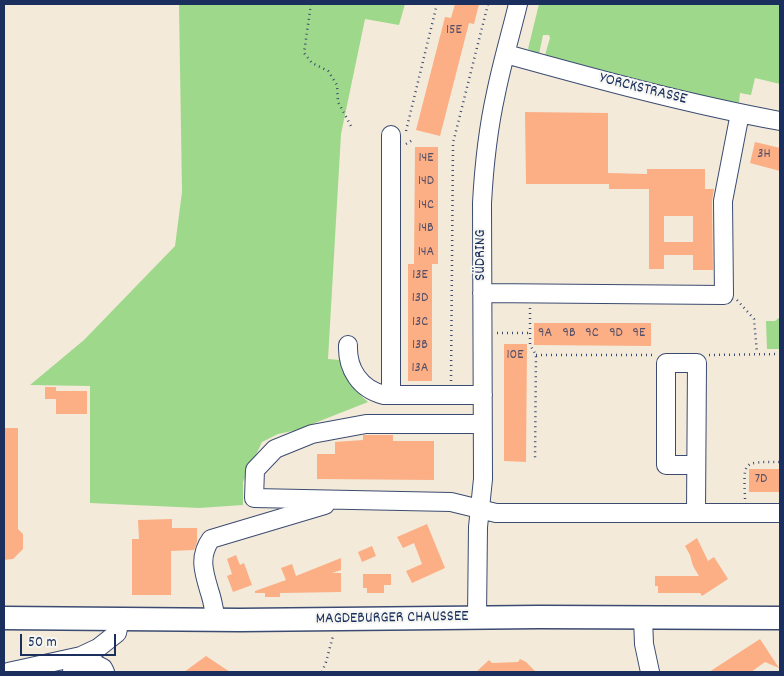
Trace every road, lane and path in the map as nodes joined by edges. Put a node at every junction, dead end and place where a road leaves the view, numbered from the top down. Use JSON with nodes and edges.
{"nodes":[{"id":1,"x":311,"y":4,"type":"edge"},
{"id":2,"x":438,"y":4,"type":"edge"},
{"id":3,"x":488,"y":4,"type":"edge"},
{"id":4,"x":518,"y":4,"type":"edge"},
{"id":5,"x":506,"y":54,"type":"junction"},
{"id":6,"x":740,"y":113,"type":"junction"},
{"id":7,"x":780,"y":121,"type":"edge"},
{"id":8,"x":351,"y":126,"type":"dead end"},
{"id":9,"x":398,"y":136,"type":"joint"},
{"id":10,"x":482,"y":293,"type":"junction"},
{"id":11,"x":530,"y":294,"type":"junction"},
{"id":12,"x":724,"y":295,"type":"junction"},
{"id":13,"x":482,"y":333,"type":"junction"},
{"id":14,"x":530,"y":333,"type":"junction"},
{"id":15,"x":348,"y":345,"type":"dead end"},
{"id":16,"x":757,"y":353,"type":"junction"},
{"id":17,"x":780,"y":354,"type":"edge"},
{"id":18,"x":659,"y":355,"type":"dead end"},
{"id":19,"x":706,"y":355,"type":"dead end"},
{"id":20,"x":536,"y":356,"type":"junction"},
{"id":21,"x":483,"y":394,"type":"junction"},
{"id":22,"x":391,"y":395,"type":"junction"},
{"id":23,"x":451,"y":395,"type":"junction"},
{"id":24,"x":482,"y":424,"type":"junction"},
{"id":25,"x":535,"y":460,"type":"dead end"},
{"id":26,"x":780,"y":462,"type":"edge"},
{"id":27,"x":696,"y":465,"type":"junction"},
{"id":28,"x":342,"y":500,"type":"junction"},
{"id":29,"x":480,"y":510,"type":"junction"},
{"id":30,"x":696,"y":512,"type":"junction"},
{"id":31,"x":745,"y":513,"type":"junction"},
{"id":32,"x":780,"y":513,"type":"edge"},
{"id":33,"x":476,"y":617,"type":"junction"},
{"id":34,"x":4,"y":618,"type":"edge"},
{"id":35,"x":643,"y":618,"type":"junction"},
{"id":36,"x":780,"y":618,"type":"edge"},
{"id":37,"x":120,"y":619,"type":"junction"},
{"id":38,"x":216,"y":620,"type":"junction"},
{"id":39,"x":338,"y":620,"type":"junction"},
{"id":40,"x":8,"y":672,"type":"edge"},
{"id":41,"x":72,"y":672,"type":"edge"},
{"id":42,"x":105,"y":672,"type":"edge"},
{"id":43,"x":322,"y":672,"type":"edge"},
{"id":44,"x":650,"y":672,"type":"edge"}],
"edges":[{"from":1,"to":8,"type":"path"},
{"from":2,"to":9,"type":"path"},
{"from":3,"to":23,"type":"path"},
{"from":4,"to":5,"type":"street","name":"SÜDRING"},
{"from":5,"to":6,"type":"street","name":"YORCKSTRASSE"},
{"from":5,"to":10,"type":"street","name":"SÜDRING"},
{"from":6,"to":7,"type":"street","name":"YORCKSTRASSE"},
{"from":6,"to":12,"type":"street"},
{"from":9,"to":22,"type":"street"},
{"from":10,"to":11,"type":"street"},
{"from":10,"to":13,"type":"street","name":"SÜDRING"},
{"from":11,"to":12,"type":"street"},
{"from":11,"to":14,"type":"path"},
{"from":12,"to":16,"type":"path"},
{"from":13,"to":14,"type":"path"},
{"from":13,"to":21,"type":"street","name":"SÜDRING"},
{"from":14,"to":20,"type":"path"},
{"from":15,"to":22,"type":"street"},
{"from":16,"to":17,"type":"path"},
{"from":16,"to":19,"type":"path"},
{"from":18,"to":20,"type":"path"},
{"from":20,"to":25,"type":"path"},
{"from":21,"to":23,"type":"street"},
{"from":21,"to":24,"type":"street","name":"SÜDRING"},
{"from":22,"to":23,"type":"street"},
{"from":24,"to":28,"type":"street"},
{"from":24,"to":29,"type":"street","name":"SÜDRING"},
{"from":26,"to":31,"type":"path"},
{"from":27,"to":27,"type":"street"},
{"from":27,"to":30,"type":"street"},
{"from":28,"to":29,"type":"street"},
{"from":28,"to":38,"type":"street"},
{"from":29,"to":30,"type":"street"},
{"from":29,"to":33,"type":"street","name":"SÜDRING"},
{"from":30,"to":31,"type":"street"},
{"from":31,"to":32,"type":"street"},
{"from":33,"to":35,"type":"main road","name":"MAGDEBURGER CHAUSSEE"},
{"from":33,"to":39,"type":"main road","name":"MAGDEBURGER CHAUSSEE"},
{"from":34,"to":37,"type":"main road","name":"MAGDEBURGER CHAUSSEE"},
{"from":35,"to":36,"type":"main road","name":"MAGDEBURGER CHAUSSEE"},
{"from":35,"to":44,"type":"street"},
{"from":37,"to":38,"type":"main road","name":"MAGDEBURGER CHAUSSEE"},
{"from":37,"to":40,"type":"street"},
{"from":38,"to":39,"type":"main road","name":"MAGDEBURGER CHAUSSEE"},
{"from":39,"to":43,"type":"path"},
{"from":41,"to":42,"type":"street"}]}
